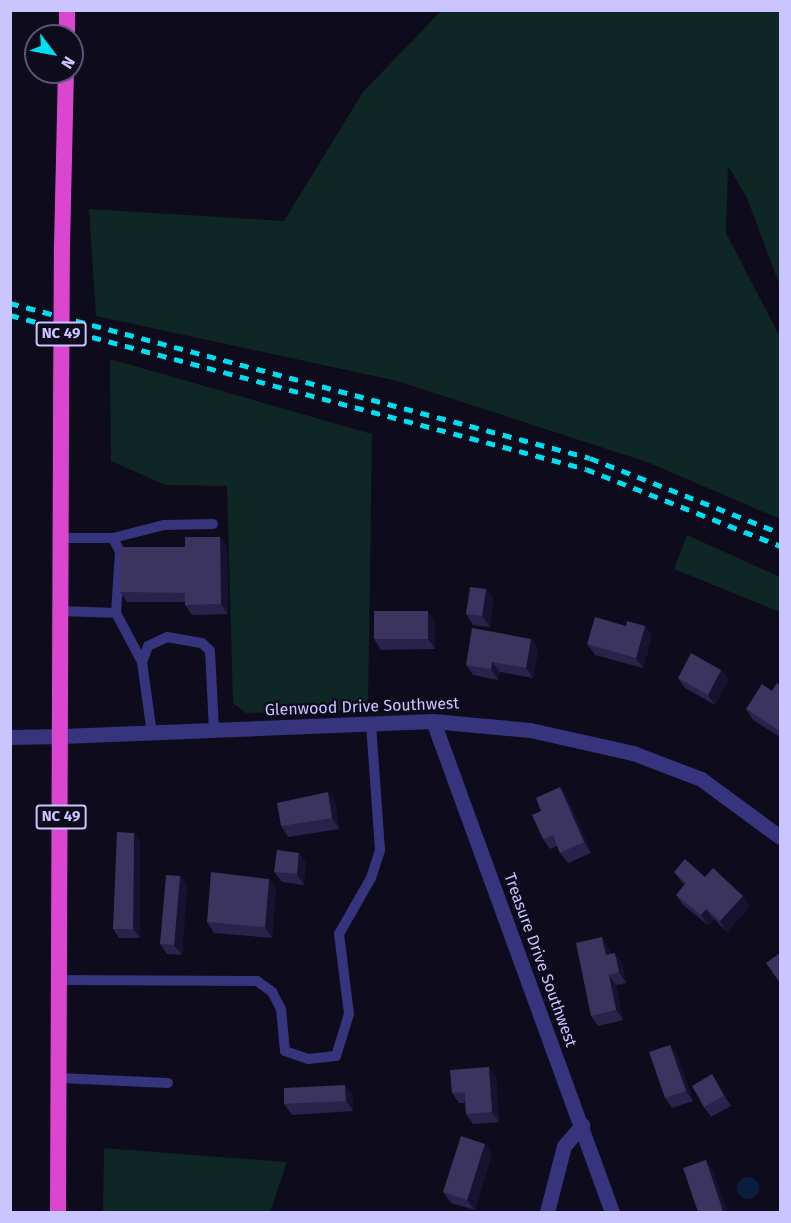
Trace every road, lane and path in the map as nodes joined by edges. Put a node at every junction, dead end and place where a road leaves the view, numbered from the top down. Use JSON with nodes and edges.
{"nodes":[{"id":1,"x":66,"y":84,"type":"edge"},
{"id":2,"x":213,"y":524,"type":"dead end"},
{"id":3,"x":61,"y":538,"type":"junction"},
{"id":4,"x":113,"y":538,"type":"junction"},
{"id":5,"x":61,"y":611,"type":"junction"},
{"id":6,"x":116,"y":613,"type":"junction"},
{"id":7,"x":142,"y":662,"type":"junction"},
{"id":8,"x":433,"y":721,"type":"junction"},
{"id":9,"x":370,"y":723,"type":"junction"},
{"id":10,"x":214,"y":731,"type":"junction"},
{"id":11,"x":152,"y":734,"type":"junction"},
{"id":12,"x":62,"y":736,"type":"junction"},
{"id":13,"x":10,"y":737,"type":"edge"},
{"id":14,"x":780,"y":837,"type":"edge"},
{"id":15,"x":60,"y":980,"type":"junction"},
{"id":16,"x":59,"y":1078,"type":"junction"},
{"id":17,"x":168,"y":1083,"type":"dead end"},
{"id":18,"x":582,"y":1125,"type":"junction"},
{"id":19,"x":58,"y":1212,"type":"edge"},
{"id":20,"x":546,"y":1212,"type":"edge"},
{"id":21,"x":612,"y":1212,"type":"edge"}],
"edges":[{"from":1,"to":3,"type":"highway","name":"NC 49","number":"NC 49","bridge":true},
{"from":2,"to":4,"type":"lane"},
{"from":3,"to":4,"type":"lane"},
{"from":3,"to":5,"type":"highway","name":"NC 49","number":"NC 49"},
{"from":4,"to":6,"type":"lane"},
{"from":5,"to":6,"type":"lane"},
{"from":5,"to":12,"type":"highway","name":"NC 49","number":"NC 49"},
{"from":6,"to":7,"type":"lane"},
{"from":7,"to":10,"type":"lane"},
{"from":7,"to":11,"type":"lane"},
{"from":8,"to":9,"type":"street","name":"Glenwood Drive Southwest"},
{"from":8,"to":14,"type":"street","name":"Glenwood Drive Southwest"},
{"from":8,"to":18,"type":"street","name":"Treasure Drive Southwest"},
{"from":9,"to":10,"type":"street","name":"Glenwood Drive Southwest"},
{"from":9,"to":15,"type":"lane"},
{"from":10,"to":11,"type":"street","name":"Glenwood Drive Southwest"},
{"from":11,"to":12,"type":"street","name":"Glenwood Drive Southwest"},
{"from":12,"to":13,"type":"street","name":"Glenwood Drive Southwest"},
{"from":12,"to":15,"type":"highway","name":"NC 49","number":"NC 49"},
{"from":15,"to":16,"type":"highway","name":"NC 49","number":"NC 49"},
{"from":16,"to":17,"type":"lane"},
{"from":16,"to":19,"type":"highway","name":"NC 49","number":"NC 49"},
{"from":18,"to":20,"type":"street"},
{"from":18,"to":21,"type":"street","name":"Treasure Drive Southwest"}]}
